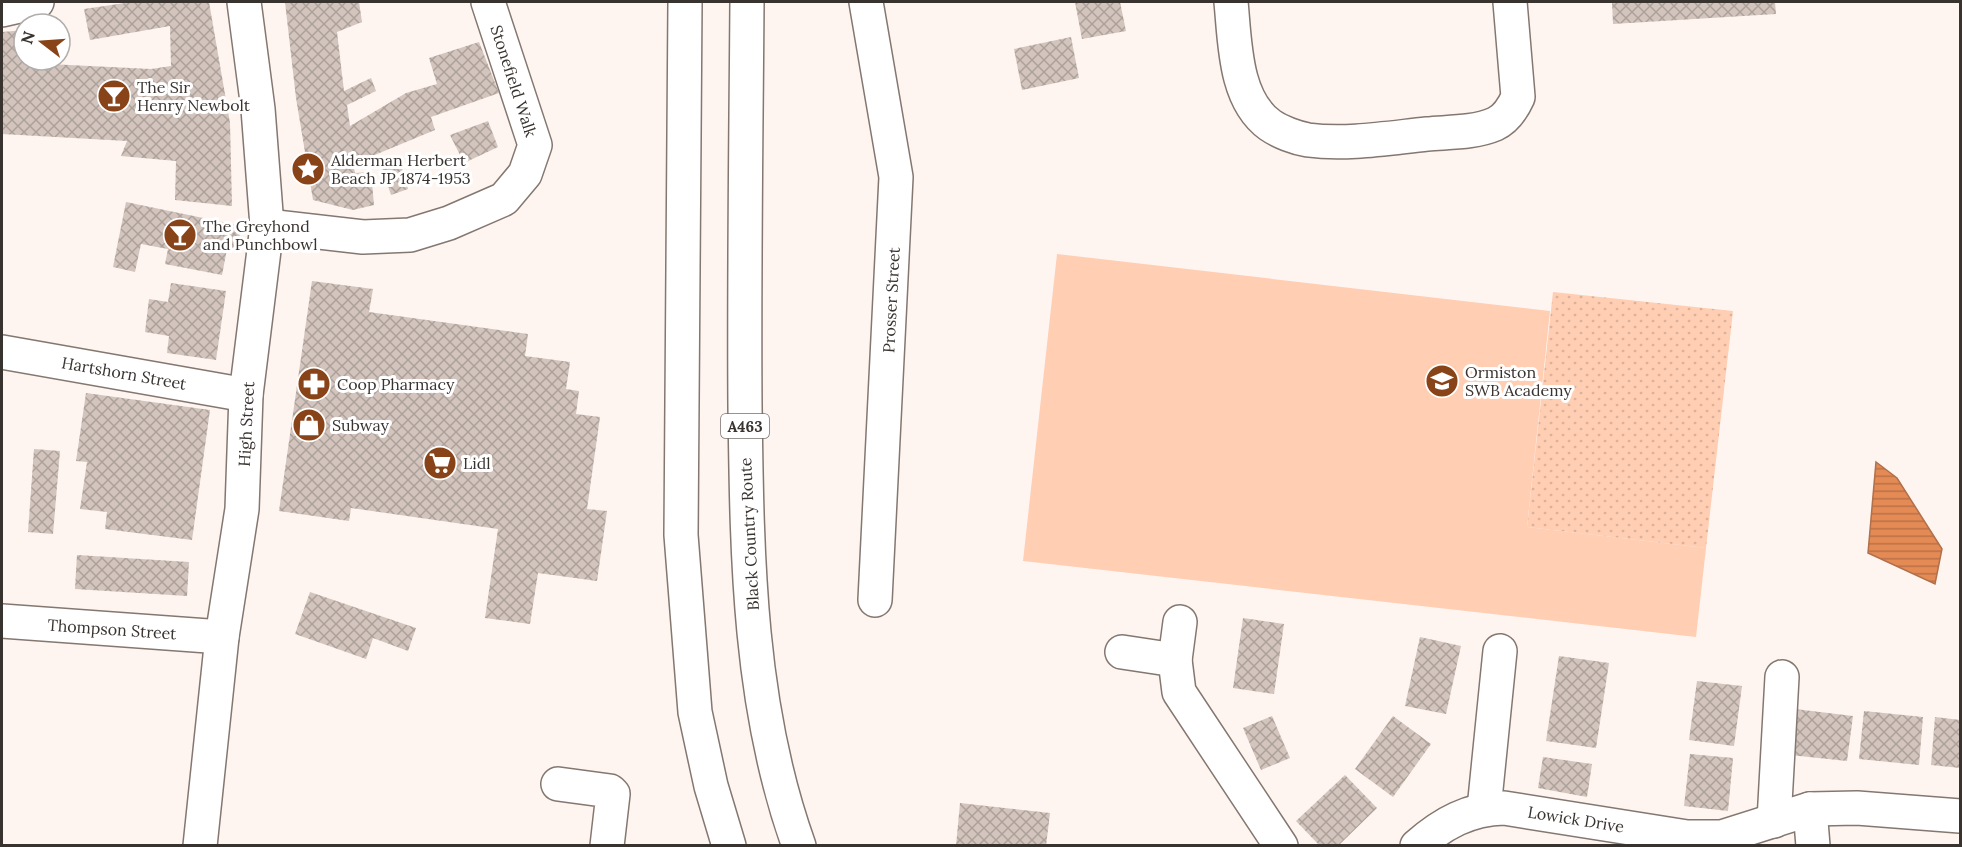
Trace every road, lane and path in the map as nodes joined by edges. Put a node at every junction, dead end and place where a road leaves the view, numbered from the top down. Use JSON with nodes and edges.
{"nodes":[{"id":1,"x":37,"y":2,"type":"edge"},
{"id":2,"x":244,"y":2,"type":"edge"},
{"id":3,"x":488,"y":2,"type":"edge"},
{"id":4,"x":686,"y":2,"type":"edge"},
{"id":5,"x":747,"y":2,"type":"edge"},
{"id":6,"x":866,"y":2,"type":"edge"},
{"id":7,"x":1231,"y":2,"type":"edge"},
{"id":8,"x":1510,"y":2,"type":"edge"},
{"id":9,"x":2,"y":10,"type":"edge"},
{"id":10,"x":267,"y":226,"type":"junction"},
{"id":11,"x":2,"y":352,"type":"edge"},
{"id":12,"x":246,"y":395,"type":"junction"},
{"id":13,"x":875,"y":600,"type":"dead end"},
{"id":14,"x":2,"y":621,"type":"edge"},
{"id":15,"x":1180,"y":622,"type":"dead end"},
{"id":16,"x":222,"y":637,"type":"junction"},
{"id":17,"x":1500,"y":651,"type":"dead end"},
{"id":18,"x":1122,"y":652,"type":"dead end"},
{"id":19,"x":1175,"y":660,"type":"junction"},
{"id":20,"x":1782,"y":678,"type":"dead end"},
{"id":21,"x":558,"y":784,"type":"dead end"},
{"id":22,"x":1484,"y":809,"type":"junction"},
{"id":23,"x":1810,"y":809,"type":"junction"},
{"id":24,"x":1960,"y":816,"type":"edge"},
{"id":25,"x":1774,"y":821,"type":"junction"},
{"id":26,"x":200,"y":846,"type":"edge"},
{"id":27,"x":607,"y":846,"type":"edge"},
{"id":28,"x":729,"y":846,"type":"edge"},
{"id":29,"x":799,"y":846,"type":"edge"},
{"id":30,"x":1281,"y":846,"type":"edge"},
{"id":31,"x":1417,"y":846,"type":"edge"},
{"id":32,"x":1814,"y":846,"type":"edge"}],
"edges":[{"from":1,"to":9,"type":"main road"},
{"from":2,"to":10,"type":"main road","name":"High Street"},
{"from":3,"to":10,"type":"main road","name":"Stonefield Walk"},
{"from":4,"to":28,"type":"main road"},
{"from":5,"to":29,"type":"main road","name":"Black Country Route","number":"A463"},
{"from":6,"to":13,"type":"main road","name":"Prosser Street"},
{"from":7,"to":8,"type":"main road"},
{"from":10,"to":12,"type":"main road","name":"High Street"},
{"from":11,"to":12,"type":"main road","name":"Hartshorn Street"},
{"from":12,"to":16,"type":"main road","name":"High Street"},
{"from":14,"to":16,"type":"main road","name":"Thompson Street"},
{"from":15,"to":19,"type":"main road"},
{"from":16,"to":26,"type":"main road","name":"High Street"},
{"from":17,"to":22,"type":"main road"},
{"from":18,"to":19,"type":"main road"},
{"from":19,"to":30,"type":"main road"},
{"from":20,"to":25,"type":"main road"},
{"from":21,"to":27,"type":"main road"},
{"from":22,"to":25,"type":"main road","name":"Lowick Drive"},
{"from":22,"to":31,"type":"main road","name":"Lowick Drive"},
{"from":23,"to":24,"type":"main road","name":"Lowick Drive"},
{"from":23,"to":25,"type":"main road","name":"Lowick Drive"},
{"from":23,"to":32,"type":"main road"}]}
